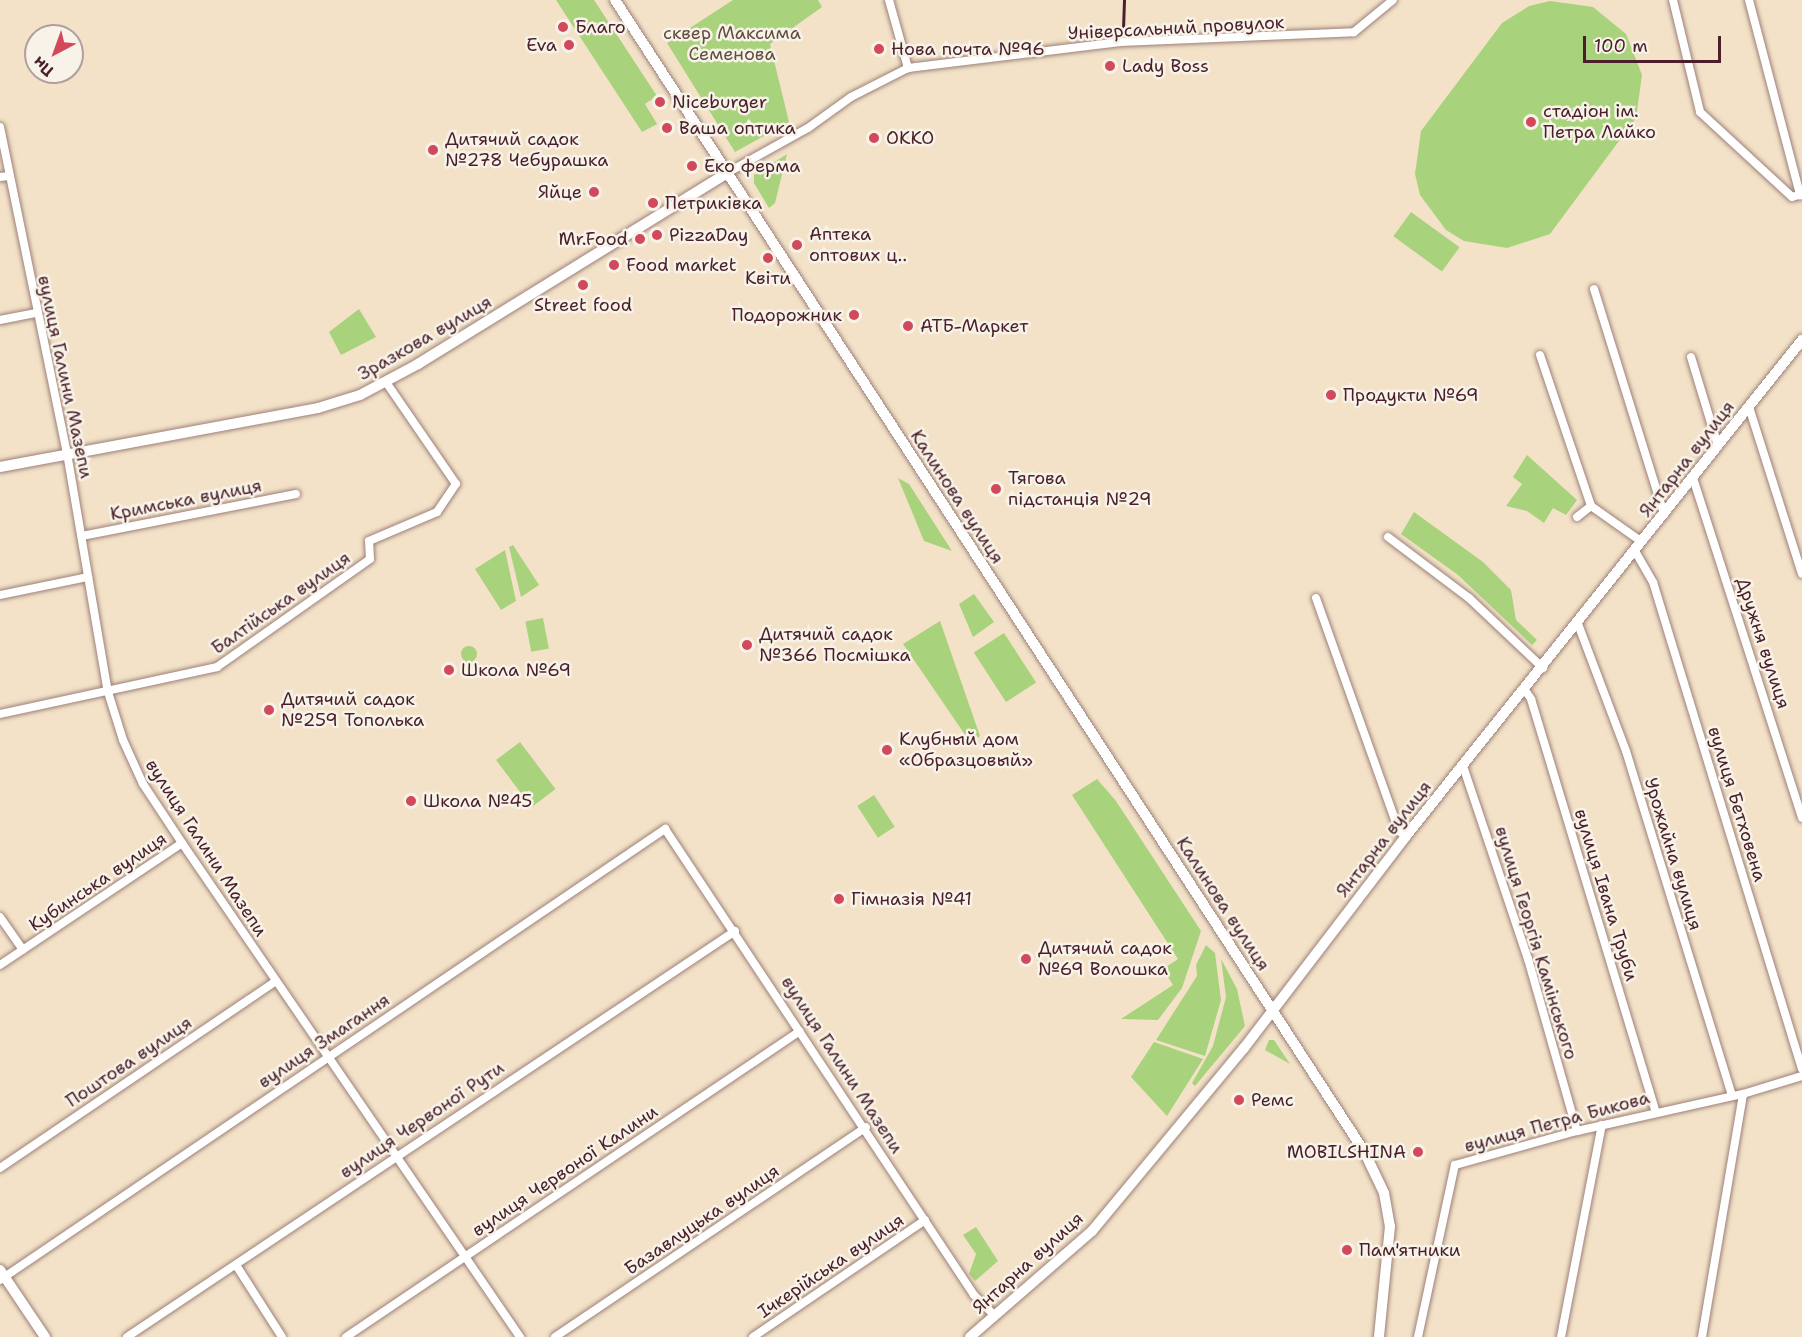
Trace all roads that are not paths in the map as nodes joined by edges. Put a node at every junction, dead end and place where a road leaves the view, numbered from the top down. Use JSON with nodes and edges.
{"nodes":[{"id":1,"x":615,"y":0,"type":"edge"},
{"id":2,"x":889,"y":0,"type":"edge"},
{"id":3,"x":1393,"y":0,"type":"edge"},
{"id":4,"x":1673,"y":0,"type":"edge"},
{"id":5,"x":1749,"y":0,"type":"edge"},
{"id":6,"x":908,"y":68,"type":"junction"},
{"id":7,"x":0,"y":127,"type":"edge"},
{"id":8,"x":727,"y":173,"type":"junction"},
{"id":9,"x":9,"y":176,"type":"junction"},
{"id":10,"x":0,"y":177,"type":"edge"},
{"id":11,"x":1798,"y":196,"type":"edge"},
{"id":12,"x":1594,"y":289,"type":"dead end"},
{"id":13,"x":36,"y":313,"type":"junction"},
{"id":14,"x":0,"y":320,"type":"edge"},
{"id":15,"x":1802,"y":340,"type":"edge"},
{"id":16,"x":1540,"y":355,"type":"dead end"},
{"id":17,"x":1691,"y":357,"type":"dead end"},
{"id":18,"x":386,"y":382,"type":"junction"},
{"id":19,"x":1749,"y":407,"type":"junction"},
{"id":20,"x":1718,"y":446,"type":"junction"},
{"id":21,"x":67,"y":453,"type":"junction"},
{"id":22,"x":0,"y":467,"type":"edge"},
{"id":23,"x":1693,"y":478,"type":"junction"},
{"id":24,"x":297,"y":494,"type":"dead end"},
{"id":25,"x":1591,"y":506,"type":"junction"},
{"id":26,"x":1664,"y":514,"type":"junction"},
{"id":27,"x":1577,"y":517,"type":"dead end"},
{"id":28,"x":82,"y":536,"type":"junction"},
{"id":29,"x":1388,"y":537,"type":"dead end"},
{"id":30,"x":1639,"y":546,"type":"junction"},
{"id":31,"x":1802,"y":574,"type":"edge"},
{"id":32,"x":88,"y":577,"type":"junction"},
{"id":33,"x":0,"y":596,"type":"edge"},
{"id":34,"x":1316,"y":598,"type":"dead end"},
{"id":35,"x":1578,"y":624,"type":"junction"},
{"id":36,"x":1543,"y":668,"type":"junction"},
{"id":37,"x":1525,"y":690,"type":"junction"},
{"id":38,"x":108,"y":692,"type":"junction"},
{"id":39,"x":0,"y":714,"type":"edge"},
{"id":40,"x":1463,"y":766,"type":"junction"},
{"id":41,"x":1802,"y":818,"type":"edge"},
{"id":42,"x":665,"y":829,"type":"joint"},
{"id":43,"x":1406,"y":836,"type":"junction"},
{"id":44,"x":182,"y":843,"type":"junction"},
{"id":45,"x":0,"y":917,"type":"edge"},
{"id":46,"x":735,"y":931,"type":"junction"},
{"id":47,"x":23,"y":950,"type":"junction"},
{"id":48,"x":0,"y":965,"type":"edge"},
{"id":49,"x":276,"y":981,"type":"junction"},
{"id":50,"x":1273,"y":1011,"type":"junction"},
{"id":51,"x":800,"y":1031,"type":"junction"},
{"id":52,"x":330,"y":1055,"type":"junction"},
{"id":53,"x":1802,"y":1069,"type":"edge"},
{"id":54,"x":1802,"y":1076,"type":"edge"},
{"id":55,"x":1743,"y":1094,"type":"junction"},
{"id":56,"x":1732,"y":1095,"type":"junction"},
{"id":57,"x":1655,"y":1111,"type":"junction"},
{"id":58,"x":1602,"y":1125,"type":"junction"},
{"id":59,"x":866,"y":1127,"type":"junction"},
{"id":60,"x":1577,"y":1131,"type":"junction"},
{"id":61,"x":396,"y":1154,"type":"junction"},
{"id":62,"x":0,"y":1168,"type":"edge"},
{"id":63,"x":925,"y":1220,"type":"junction"},
{"id":64,"x":466,"y":1256,"type":"junction"},
{"id":65,"x":236,"y":1265,"type":"junction"},
{"id":66,"x":2,"y":1276,"type":"edge"},
{"id":67,"x":994,"y":1315,"type":"junction"},
{"id":68,"x":45,"y":1337,"type":"edge"},
{"id":69,"x":127,"y":1337,"type":"edge"},
{"id":70,"x":282,"y":1337,"type":"edge"},
{"id":71,"x":346,"y":1337,"type":"edge"},
{"id":72,"x":520,"y":1337,"type":"edge"},
{"id":73,"x":555,"y":1337,"type":"edge"},
{"id":74,"x":753,"y":1337,"type":"edge"},
{"id":75,"x":970,"y":1337,"type":"edge"},
{"id":76,"x":1379,"y":1337,"type":"edge"},
{"id":77,"x":1418,"y":1337,"type":"edge"},
{"id":78,"x":1561,"y":1337,"type":"edge"},
{"id":79,"x":1702,"y":1337,"type":"edge"}],
"edges":[{"from":1,"to":8,"type":"main road","name":"Калинова вулиця"},
{"from":2,"to":6,"type":"street"},
{"from":3,"to":6,"type":"street","name":"Універсальний провулок"},
{"from":4,"to":11,"type":"street"},
{"from":5,"to":11,"type":"street"},
{"from":6,"to":8,"type":"street","name":"Універсальний провулок"},
{"from":7,"to":9,"type":"street","name":"вулиця Галини Мазепи"},
{"from":8,"to":18,"type":"main road","name":"Зразкова вулиця"},
{"from":8,"to":50,"type":"main road","name":"Калинова вулиця"},
{"from":9,"to":10,"type":"street"},
{"from":9,"to":13,"type":"street","name":"вулиця Галини Мазепи"},
{"from":12,"to":26,"type":"street"},
{"from":13,"to":14,"type":"street"},
{"from":13,"to":21,"type":"street","name":"вулиця Галини Мазепи"},
{"from":15,"to":19,"type":"main road","name":"Янтарна вулиця"},
{"from":16,"to":25,"type":"street"},
{"from":17,"to":20,"type":"street"},
{"from":18,"to":21,"type":"main road","name":"Зразкова вулиця"},
{"from":18,"to":38,"type":"street","name":"Балтійська вулиця"},
{"from":19,"to":20,"type":"main road","name":"Янтарна вулиця"},
{"from":19,"to":31,"type":"street"},
{"from":20,"to":23,"type":"main road","name":"Янтарна вулиця"},
{"from":21,"to":22,"type":"main road","name":"Зразкова вулиця"},
{"from":21,"to":28,"type":"street","name":"вулиця Галини Мазепи"},
{"from":23,"to":26,"type":"main road","name":"Янтарна вулиця"},
{"from":23,"to":41,"type":"street","name":"Дружня вулиця"},
{"from":24,"to":28,"type":"street","name":"Кримська вулиця"},
{"from":25,"to":27,"type":"street"},
{"from":25,"to":30,"type":"street"},
{"from":26,"to":30,"type":"main road","name":"Янтарна вулиця"},
{"from":28,"to":32,"type":"street","name":"вулиця Галини Мазепи"},
{"from":29,"to":36,"type":"street"},
{"from":30,"to":35,"type":"main road","name":"Янтарна вулиця"},
{"from":30,"to":53,"type":"street","name":"вулиця Бетховена"},
{"from":32,"to":33,"type":"street"},
{"from":32,"to":38,"type":"street","name":"вулиця Галини Мазепи"},
{"from":34,"to":43,"type":"street"},
{"from":35,"to":36,"type":"main road","name":"Янтарна вулиця"},
{"from":35,"to":56,"type":"street","name":"Урожайна вулиця"},
{"from":36,"to":37,"type":"main road","name":"Янтарна вулиця"},
{"from":37,"to":40,"type":"main road","name":"Янтарна вулиця"},
{"from":37,"to":57,"type":"street","name":"вулиця Івана Труби"},
{"from":38,"to":39,"type":"street","name":"Балтійська вулиця"},
{"from":38,"to":44,"type":"street","name":"вулиця Галини Мазепи"},
{"from":40,"to":43,"type":"main road","name":"Янтарна вулиця"},
{"from":40,"to":60,"type":"street","name":"вулиця Георгія Камінського"},
{"from":42,"to":46,"type":"street","name":"вулиця Галини Мазепи"},
{"from":42,"to":52,"type":"street","name":"вулиця Змагання"},
{"from":43,"to":50,"type":"main road","name":"Янтарна вулиця"},
{"from":44,"to":47,"type":"street","name":"Кубинська вулиця"},
{"from":44,"to":49,"type":"street","name":"вулиця Галини Мазепи"},
{"from":45,"to":47,"type":"street"},
{"from":46,"to":51,"type":"street","name":"вулиця Галини Мазепи"},
{"from":46,"to":61,"type":"street","name":"вулиця Червоної Рути"},
{"from":47,"to":48,"type":"street","name":"Кубинська вулиця"},
{"from":49,"to":52,"type":"street","name":"вулиця Галини Мазепи"},
{"from":49,"to":62,"type":"street","name":"Поштова вулиця"},
{"from":50,"to":67,"type":"main road","name":"Янтарна вулиця"},
{"from":50,"to":76,"type":"main road","name":"Калинова вулиця"},
{"from":51,"to":59,"type":"street","name":"вулиця Галини Мазепи"},
{"from":51,"to":64,"type":"street","name":"вулиця Червоної Калини"},
{"from":52,"to":61,"type":"street","name":"вулиця Галини Мазепи"},
{"from":52,"to":66,"type":"street","name":"вулиця Змагання"},
{"from":54,"to":55,"type":"street","name":"вулиця Петра Бикова"},
{"from":55,"to":56,"type":"street","name":"вулиця Петра Бикова"},
{"from":55,"to":79,"type":"street"},
{"from":56,"to":57,"type":"street","name":"вулиця Петра Бикова"},
{"from":57,"to":58,"type":"street","name":"вулиця Петра Бикова"},
{"from":58,"to":60,"type":"street","name":"вулиця Петра Бикова"},
{"from":58,"to":78,"type":"street"},
{"from":59,"to":63,"type":"street","name":"вулиця Галини Мазепи"},
{"from":59,"to":73,"type":"street","name":"Базавлуцька вулиця"},
{"from":60,"to":77,"type":"street","name":"вулиця Петра Бикова"},
{"from":61,"to":64,"type":"street","name":"вулиця Галини Мазепи"},
{"from":61,"to":65,"type":"street","name":"вулиця Червоної Рути"},
{"from":63,"to":67,"type":"street","name":"вулиця Галини Мазепи"},
{"from":63,"to":74,"type":"street","name":"Ічкерійська вулиця"},
{"from":64,"to":71,"type":"street","name":"вулиця Червоної Калини"},
{"from":64,"to":72,"type":"street","name":"вулиця Галини Мазепи"},
{"from":65,"to":69,"type":"street","name":"вулиця Червоної Рути"},
{"from":65,"to":70,"type":"street"},
{"from":66,"to":68,"type":"main road"},
{"from":67,"to":75,"type":"main road","name":"Янтарна вулиця"}]}
